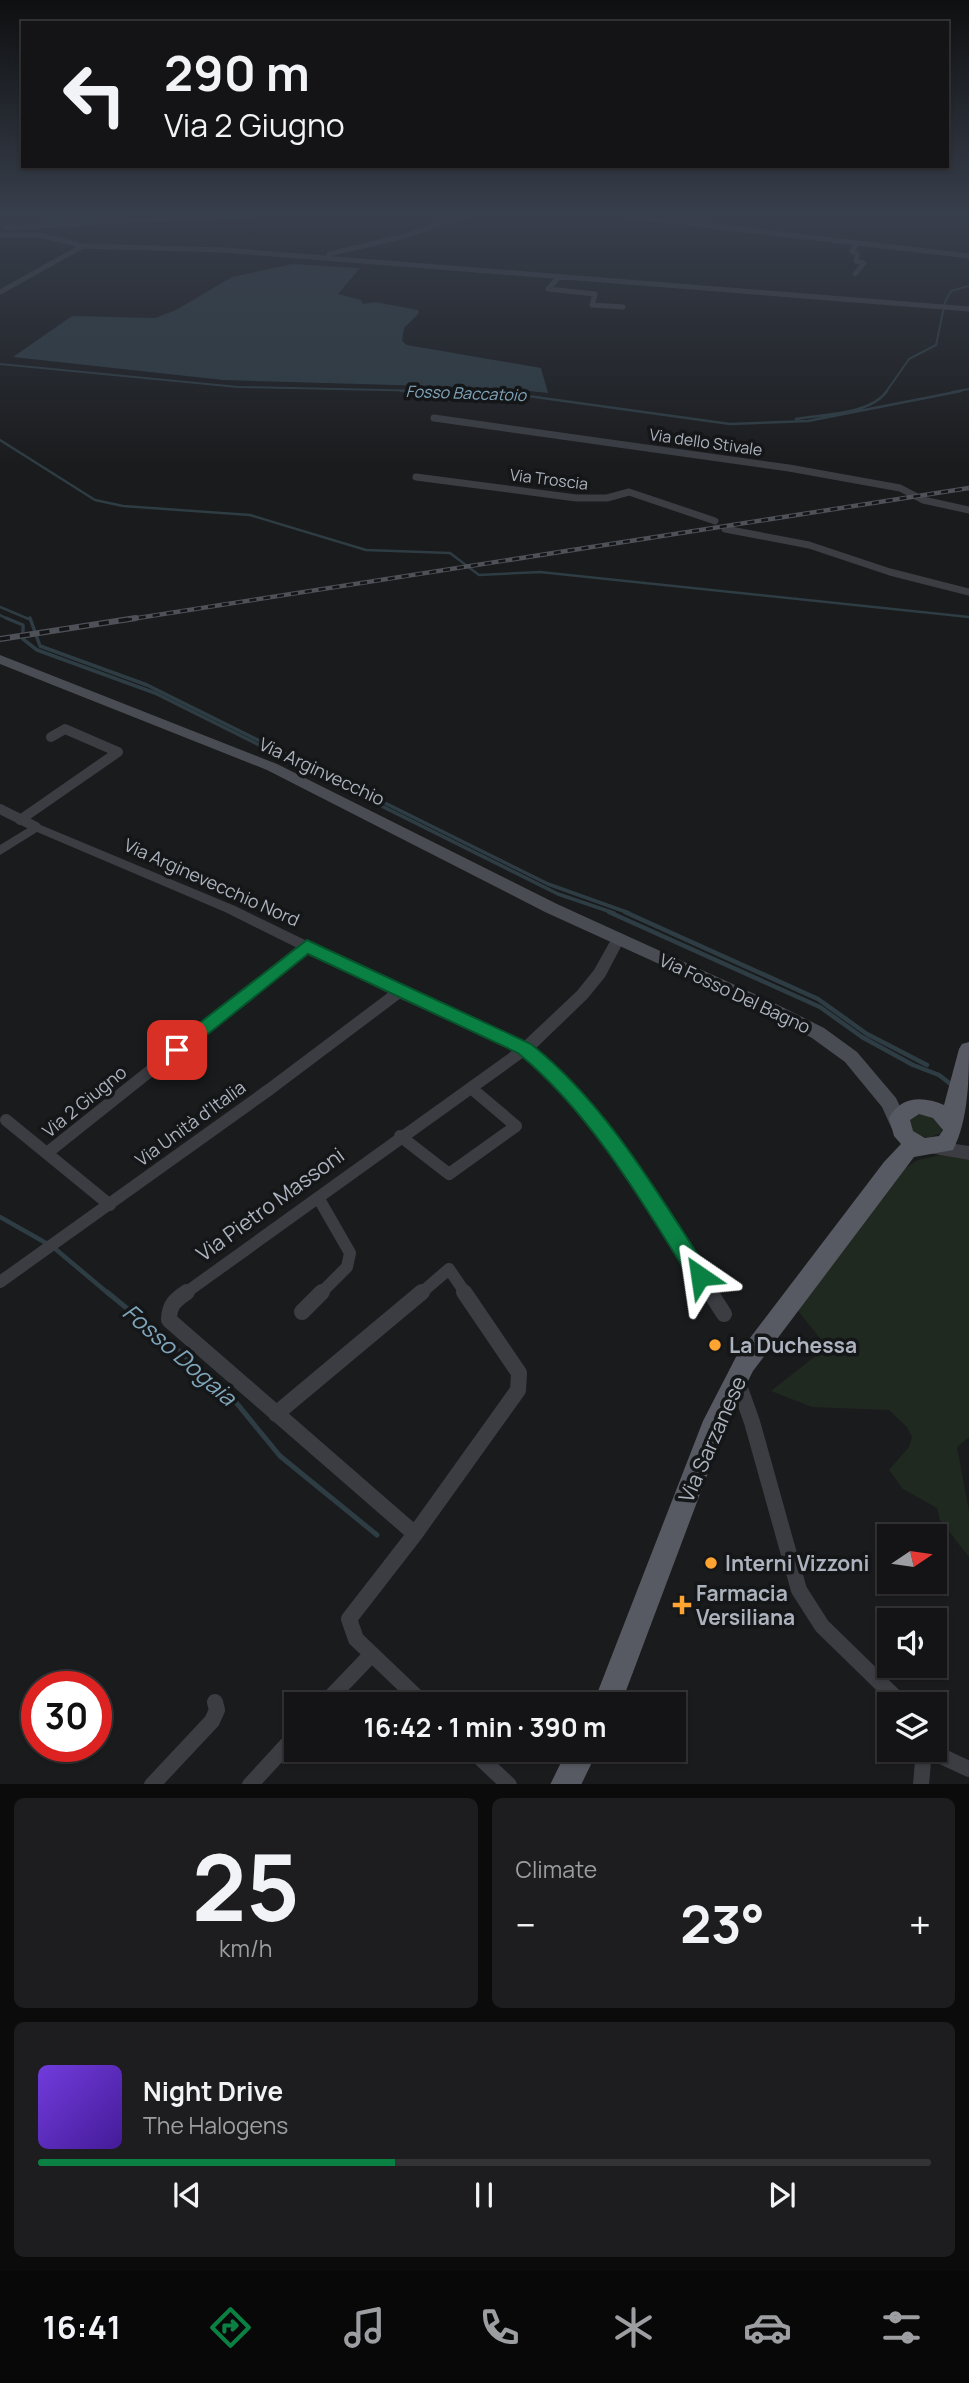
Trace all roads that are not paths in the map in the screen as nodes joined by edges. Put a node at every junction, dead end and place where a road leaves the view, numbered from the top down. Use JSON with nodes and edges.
{"nodes":[{"id":1,"x":594,"y":299,"type":"edge"},
{"id":2,"x":845,"y":299,"type":"edge"},
{"id":3,"x":623,"y":307,"type":"dead end"},
{"id":4,"x":969,"y":309,"type":"edge"},
{"id":5,"x":434,"y":418,"type":"dead end"},
{"id":6,"x":416,"y":477,"type":"dead end"},
{"id":7,"x":969,"y":510,"type":"edge"},
{"id":8,"x":715,"y":521,"type":"dead end"},
{"id":9,"x":725,"y":529,"type":"dead end"},
{"id":10,"x":969,"y":592,"type":"edge"},
{"id":11,"x":1,"y":660,"type":"edge"},
{"id":12,"x":51,"y":737,"type":"dead end"},
{"id":13,"x":0,"y":809,"type":"edge"},
{"id":14,"x":20,"y":820,"type":"junction"},
{"id":15,"x":36,"y":827,"type":"junction"},
{"id":16,"x":0,"y":851,"type":"edge"},
{"id":17,"x":618,"y":939,"type":"junction"},
{"id":18,"x":307,"y":946,"type":"junction"},
{"id":19,"x":399,"y":992,"type":"junction"},
{"id":20,"x":525,"y":1048,"type":"junction"},
{"id":21,"x":969,"y":1049,"type":"edge"},
{"id":22,"x":877,"y":1086,"type":"junction"},
{"id":23,"x":959,"y":1086,"type":"junction"},
{"id":24,"x":471,"y":1088,"type":"junction"},
{"id":25,"x":919,"y":1107,"type":"junction"},
{"id":26,"x":6,"y":1120,"type":"dead end"},
{"id":27,"x":400,"y":1136,"type":"junction"},
{"id":28,"x":958,"y":1136,"type":"edge"},
{"id":29,"x":915,"y":1138,"type":"junction"},
{"id":30,"x":47,"y":1153,"type":"junction"},
{"id":31,"x":969,"y":1153,"type":"edge"},
{"id":32,"x":318,"y":1199,"type":"junction"},
{"id":33,"x":110,"y":1205,"type":"junction"},
{"id":34,"x":0,"y":1282,"type":"edge"},
{"id":35,"x":302,"y":1312,"type":"dead end"},
{"id":36,"x":724,"y":1314,"type":"dead end"},
{"id":37,"x":737,"y":1380,"type":"junction"},
{"id":38,"x":276,"y":1415,"type":"junction"},
{"id":39,"x":415,"y":1534,"type":"junction"},
{"id":40,"x":371,"y":1655,"type":"junction"},
{"id":41,"x":336,"y":1692,"type":"edge"},
{"id":42,"x":411,"y":1692,"type":"edge"},
{"id":43,"x":612,"y":1692,"type":"edge"},
{"id":44,"x":892,"y":1692,"type":"edge"},
{"id":45,"x":215,"y":1702,"type":"dead end"},
{"id":46,"x":284,"y":1748,"type":"edge"},
{"id":47,"x":947,"y":1759,"type":"edge"},
{"id":48,"x":485,"y":1762,"type":"edge"},
{"id":49,"x":577,"y":1762,"type":"edge"},
{"id":50,"x":924,"y":1762,"type":"edge"},
{"id":51,"x":969,"y":1769,"type":"edge"},
{"id":52,"x":152,"y":1784,"type":"edge"},
{"id":53,"x":250,"y":1784,"type":"edge"},
{"id":54,"x":509,"y":1784,"type":"edge"},
{"id":55,"x":565,"y":1784,"type":"edge"},
{"id":56,"x":920,"y":1784,"type":"edge"}],
"edges":[{"from":1,"to":3,"type":"street"},
{"from":2,"to":4,"type":"street"},
{"from":5,"to":7,"type":"street","name":"Via dello Stivale"},
{"from":6,"to":8,"type":"street","name":"Via Troscia"},
{"from":9,"to":10,"type":"street"},
{"from":11,"to":17,"type":"main road","name":"Via Arginvecchio"},
{"from":12,"to":14,"type":"street"},
{"from":13,"to":14,"type":"street"},
{"from":14,"to":15,"type":"street"},
{"from":15,"to":16,"type":"street"},
{"from":15,"to":18,"type":"street","name":"Via Arginevecchio Nord"},
{"from":17,"to":20,"type":"street"},
{"from":17,"to":22,"type":"main road","name":"Via Fosso Del Bagno"},
{"from":18,"to":19,"type":"street","name":"Via Arginevecchio Nord"},
{"from":18,"to":30,"type":"street","name":"Via 2 Giugno"},
{"from":19,"to":20,"type":"street","name":"Via Arginevecchio Nord"},
{"from":19,"to":33,"type":"street","name":"Via Unità d'Italia"},
{"from":20,"to":24,"type":"street","name":"Via Pietro Massoni"},
{"from":20,"to":36,"type":"street","name":"Via Arginevecchio Nord"},
{"from":21,"to":23,"type":"main road"},
{"from":22,"to":25,"type":"main road","name":"Via Fosso Del Bagno"},
{"from":22,"to":29,"type":"main road","name":"Via Fosso Del Bagno"},
{"from":23,"to":25,"type":"main road"},
{"from":23,"to":28,"type":"main road"},
{"from":24,"to":27,"type":"street","name":"Via Pietro Massoni"},
{"from":24,"to":27,"type":"street"},
{"from":25,"to":28,"type":"main road"},
{"from":25,"to":29,"type":"main road"},
{"from":26,"to":30,"type":"street","name":"Via 2 Giugno"},
{"from":27,"to":32,"type":"street","name":"Via Pietro Massoni"},
{"from":28,"to":29,"type":"main road"},
{"from":29,"to":31,"type":"street"},
{"from":29,"to":37,"type":"main road","name":"Via Sarzanese"},
{"from":30,"to":33,"type":"street","name":"Via 2 Giugno"},
{"from":32,"to":35,"type":"street"},
{"from":32,"to":38,"type":"street","name":"Via Pietro Massoni"},
{"from":33,"to":34,"type":"street","name":"Via Unità d'Italia"},
{"from":37,"to":43,"type":"main road","name":"Via Sarzanese"},
{"from":37,"to":44,"type":"street"},
{"from":38,"to":39,"type":"street","name":"Via Pietro Massoni"},
{"from":38,"to":39,"type":"street"},
{"from":39,"to":40,"type":"street"},
{"from":40,"to":41,"type":"street"},
{"from":40,"to":42,"type":"street"},
{"from":45,"to":52,"type":"street"},
{"from":46,"to":53,"type":"street"},
{"from":47,"to":51,"type":"street"},
{"from":48,"to":54,"type":"street"},
{"from":49,"to":55,"type":"main road"},
{"from":50,"to":56,"type":"street"}]}
